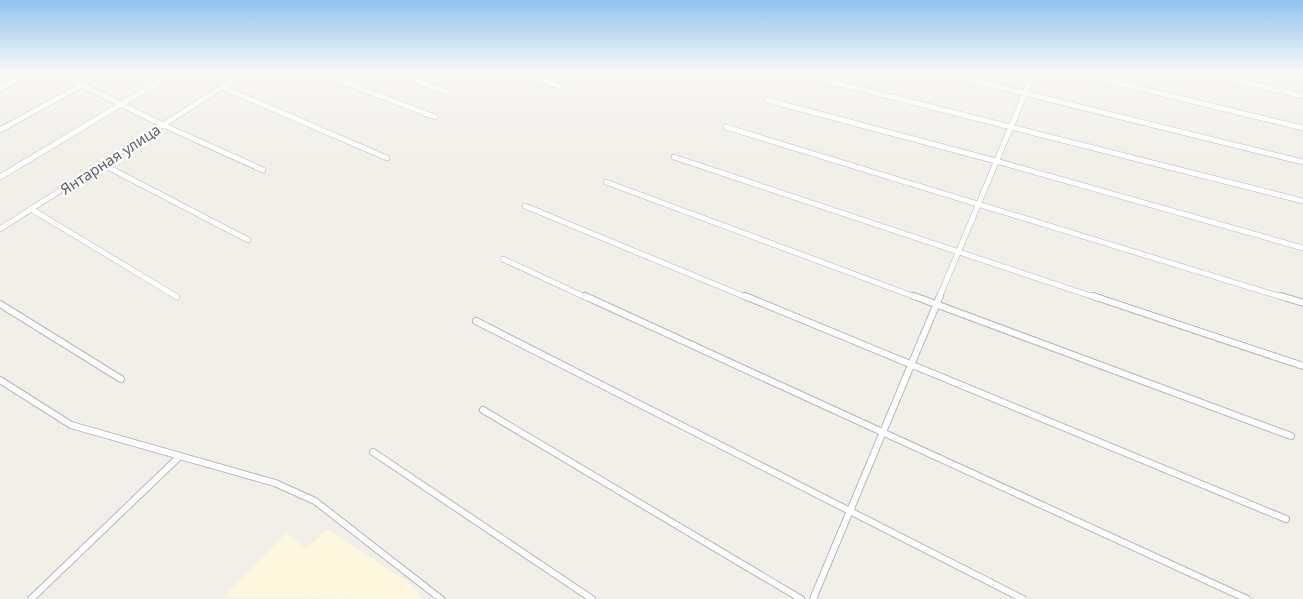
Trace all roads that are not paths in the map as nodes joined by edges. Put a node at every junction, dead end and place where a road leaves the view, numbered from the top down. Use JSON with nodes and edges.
{"nodes":[{"id":1,"x":54,"y":100,"type":"edge"},
{"id":2,"x":114,"y":100,"type":"edge"},
{"id":3,"x":129,"y":100,"type":"edge"},
{"id":4,"x":202,"y":100,"type":"edge"},
{"id":5,"x":252,"y":100,"type":"edge"},
{"id":6,"x":391,"y":100,"type":"edge"},
{"id":7,"x":767,"y":100,"type":"dead end"},
{"id":8,"x":906,"y":100,"type":"edge"},
{"id":9,"x":1022,"y":100,"type":"edge"},
{"id":10,"x":1053,"y":100,"type":"edge"},
{"id":11,"x":1187,"y":100,"type":"edge"},
{"id":12,"x":122,"y":104,"type":"junction"},
{"id":13,"x":435,"y":117,"type":"dead end"},
{"id":14,"x":163,"y":125,"type":"junction"},
{"id":15,"x":1012,"y":126,"type":"junction"},
{"id":16,"x":726,"y":127,"type":"dead end"},
{"id":17,"x":1303,"y":128,"type":"edge"},
{"id":18,"x":0,"y":130,"type":"edge"},
{"id":19,"x":674,"y":157,"type":"dead end"},
{"id":20,"x":387,"y":158,"type":"dead end"},
{"id":21,"x":996,"y":161,"type":"junction"},
{"id":22,"x":1303,"y":162,"type":"edge"},
{"id":23,"x":102,"y":164,"type":"junction"},
{"id":24,"x":263,"y":170,"type":"dead end"},
{"id":25,"x":0,"y":176,"type":"edge"},
{"id":26,"x":606,"y":182,"type":"dead end"},
{"id":27,"x":1303,"y":201,"type":"edge"},
{"id":28,"x":979,"y":203,"type":"junction"},
{"id":29,"x":525,"y":206,"type":"dead end"},
{"id":30,"x":31,"y":209,"type":"junction"},
{"id":31,"x":0,"y":229,"type":"edge"},
{"id":32,"x":248,"y":240,"type":"dead end"},
{"id":33,"x":1303,"y":248,"type":"edge"},
{"id":34,"x":958,"y":250,"type":"junction"},
{"id":35,"x":503,"y":259,"type":"dead end"},
{"id":36,"x":177,"y":297,"type":"dead end"},
{"id":37,"x":936,"y":303,"type":"junction"},
{"id":38,"x":1303,"y":303,"type":"edge"},
{"id":39,"x":0,"y":304,"type":"edge"},
{"id":40,"x":476,"y":321,"type":"dead end"},
{"id":41,"x":912,"y":364,"type":"junction"},
{"id":42,"x":1303,"y":366,"type":"edge"},
{"id":43,"x":121,"y":379,"type":"dead end"},
{"id":44,"x":0,"y":380,"type":"edge"},
{"id":45,"x":483,"y":410,"type":"dead end"},
{"id":46,"x":884,"y":433,"type":"junction"},
{"id":47,"x":1291,"y":436,"type":"dead end"},
{"id":48,"x":373,"y":452,"type":"dead end"},
{"id":49,"x":180,"y":456,"type":"junction"},
{"id":50,"x":849,"y":512,"type":"junction"},
{"id":51,"x":1286,"y":519,"type":"dead end"},
{"id":52,"x":31,"y":599,"type":"edge"},
{"id":53,"x":442,"y":599,"type":"edge"},
{"id":54,"x":592,"y":599,"type":"edge"},
{"id":55,"x":801,"y":599,"type":"edge"},
{"id":56,"x":812,"y":599,"type":"edge"},
{"id":57,"x":1023,"y":599,"type":"edge"},
{"id":58,"x":1247,"y":599,"type":"edge"}],
"edges":[{"from":1,"to":18,"type":"street"},
{"from":2,"to":12,"type":"street"},
{"from":3,"to":12,"type":"street"},
{"from":4,"to":14,"type":"street","name":"Янтарная улица"},
{"from":5,"to":20,"type":"street"},
{"from":6,"to":13,"type":"street"},
{"from":7,"to":21,"type":"street"},
{"from":8,"to":15,"type":"street"},
{"from":9,"to":15,"type":"street"},
{"from":10,"to":22,"type":"street"},
{"from":11,"to":17,"type":"street"},
{"from":12,"to":14,"type":"street"},
{"from":12,"to":25,"type":"street"},
{"from":14,"to":23,"type":"street","name":"Янтарная улица"},
{"from":14,"to":24,"type":"street"},
{"from":15,"to":21,"type":"street"},
{"from":15,"to":27,"type":"street"},
{"from":16,"to":28,"type":"street"},
{"from":19,"to":34,"type":"street"},
{"from":21,"to":28,"type":"street"},
{"from":21,"to":33,"type":"street"},
{"from":23,"to":30,"type":"street","name":"Янтарная улица"},
{"from":23,"to":32,"type":"street"},
{"from":26,"to":37,"type":"street"},
{"from":28,"to":34,"type":"street"},
{"from":28,"to":38,"type":"street"},
{"from":29,"to":41,"type":"street"},
{"from":30,"to":31,"type":"street","name":"Янтарная улица"},
{"from":30,"to":36,"type":"street"},
{"from":34,"to":37,"type":"street"},
{"from":34,"to":42,"type":"street"},
{"from":35,"to":46,"type":"street"},
{"from":37,"to":41,"type":"street"},
{"from":37,"to":47,"type":"street"},
{"from":39,"to":43,"type":"street"},
{"from":40,"to":50,"type":"street"},
{"from":41,"to":46,"type":"street"},
{"from":41,"to":51,"type":"street"},
{"from":44,"to":49,"type":"street"},
{"from":45,"to":55,"type":"street"},
{"from":46,"to":50,"type":"street"},
{"from":46,"to":58,"type":"street"},
{"from":48,"to":54,"type":"street"},
{"from":49,"to":52,"type":"street"},
{"from":49,"to":53,"type":"street"},
{"from":50,"to":56,"type":"street"},
{"from":50,"to":57,"type":"street"}]}
